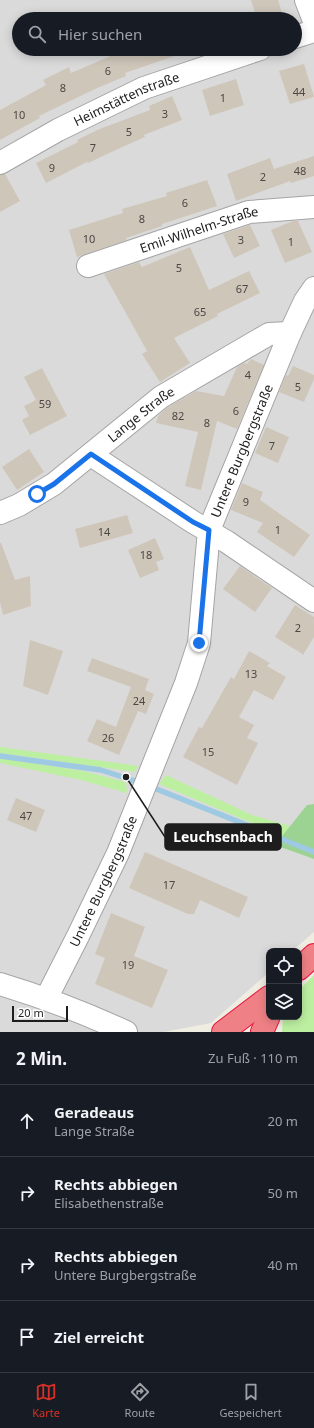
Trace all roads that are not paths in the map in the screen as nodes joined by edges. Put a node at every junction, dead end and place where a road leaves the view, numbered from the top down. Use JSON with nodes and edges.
{"nodes":[{"id":1,"x":306,"y":0,"type":"edge"},
{"id":2,"x":314,"y":21,"type":"edge"},
{"id":3,"x":314,"y":31,"type":"edge"},
{"id":4,"x":302,"y":35,"type":"edge"},
{"id":5,"x":239,"y":56,"type":"edge"},
{"id":6,"x":0,"y":163,"type":"edge"},
{"id":7,"x":314,"y":207,"type":"edge"},
{"id":8,"x":88,"y":266,"type":"dead end"},
{"id":9,"x":314,"y":288,"type":"edge"},
{"id":10,"x":290,"y":333,"type":"junction"},
{"id":11,"x":91,"y":454,"type":"junction"},
{"id":12,"x":0,"y":513,"type":"edge"},
{"id":13,"x":209,"y":530,"type":"junction"},
{"id":14,"x":314,"y":601,"type":"edge"},
{"id":15,"x":314,"y":955,"type":"edge"},
{"id":16,"x":302,"y":966,"type":"edge"},
{"id":17,"x":0,"y":984,"type":"edge"},
{"id":18,"x":46,"y":999,"type":"junction"},
{"id":19,"x":266,"y":999,"type":"edge"},
{"id":20,"x":126,"y":1032,"type":"edge"},
{"id":21,"x":223,"y":1032,"type":"edge"}],
"edges":[{"from":1,"to":2,"type":"street"},
{"from":3,"to":4,"type":"street"},
{"from":5,"to":6,"type":"street","name":"Heimstättenstraße"},
{"from":7,"to":8,"type":"street","name":"Emil-Wilhelm-Straße"},
{"from":9,"to":10,"type":"street","name":"Untere Burgbergstraße"},
{"from":10,"to":11,"type":"street","name":"Lange Straße"},
{"from":10,"to":13,"type":"street","name":"Untere Burgbergstraße"},
{"from":11,"to":12,"type":"street","name":"Lange Straße"},
{"from":11,"to":13,"type":"street"},
{"from":13,"to":14,"type":"street"},
{"from":13,"to":18,"type":"street","name":"Untere Burgbergstraße"},
{"from":15,"to":16,"type":"highway"},
{"from":17,"to":18,"type":"street"},
{"from":18,"to":20,"type":"street"},
{"from":19,"to":21,"type":"highway"}]}
